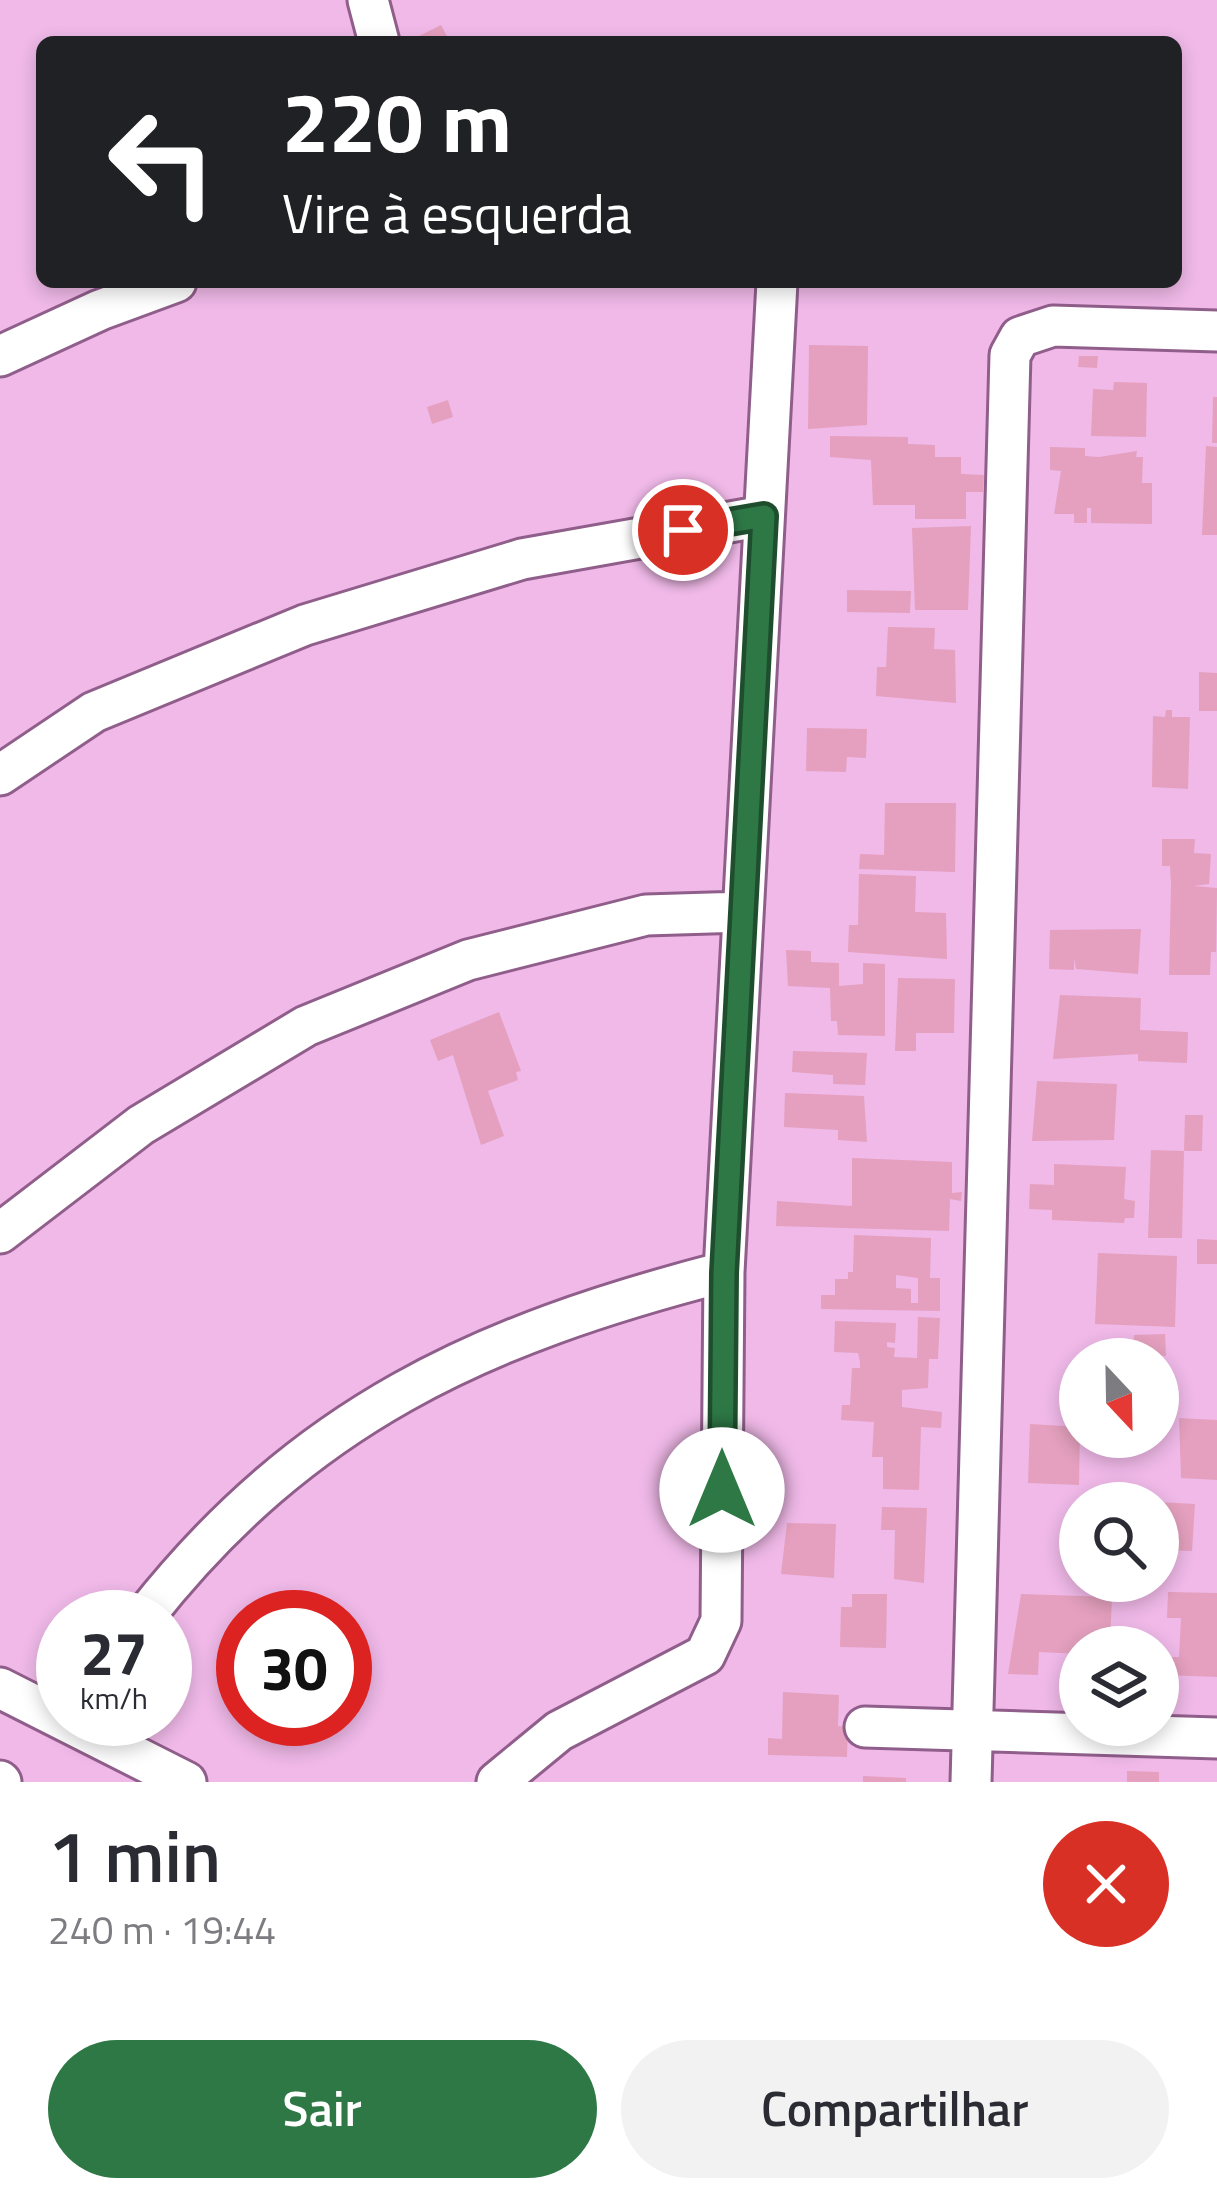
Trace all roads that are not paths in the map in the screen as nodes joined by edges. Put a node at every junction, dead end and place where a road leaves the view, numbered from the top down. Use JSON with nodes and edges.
{"nodes":[{"id":1,"x":368,"y":0,"type":"edge"},
{"id":2,"x":378,"y":36,"type":"edge"},
{"id":3,"x":160,"y":288,"type":"edge"},
{"id":4,"x":777,"y":288,"type":"edge"},
{"id":5,"x":1217,"y":331,"type":"edge"},
{"id":6,"x":0,"y":356,"type":"edge"},
{"id":7,"x":764,"y":516,"type":"junction"},
{"id":8,"x":0,"y":775,"type":"edge"},
{"id":9,"x":743,"y":912,"type":"junction"},
{"id":10,"x":0,"y":1233,"type":"edge"},
{"id":11,"x":724,"y":1273,"type":"junction"},
{"id":12,"x":165,"y":1590,"type":"edge"},
{"id":13,"x":0,"y":1688,"type":"edge"},
{"id":14,"x":36,"y":1704,"type":"edge"},
{"id":15,"x":865,"y":1727,"type":"dead end"},
{"id":16,"x":973,"y":1732,"type":"junction"},
{"id":17,"x":1217,"y":1738,"type":"edge"},
{"id":18,"x":119,"y":1746,"type":"edge"},
{"id":19,"x":186,"y":1782,"type":"edge"},
{"id":20,"x":497,"y":1782,"type":"edge"},
{"id":21,"x":971,"y":1782,"type":"edge"}],
"edges":[{"from":1,"to":2,"type":"street"},
{"from":3,"to":6,"type":"street"},
{"from":4,"to":7,"type":"street"},
{"from":5,"to":16,"type":"street"},
{"from":7,"to":8,"type":"street"},
{"from":7,"to":9,"type":"street"},
{"from":9,"to":10,"type":"street"},
{"from":9,"to":11,"type":"street"},
{"from":11,"to":12,"type":"street"},
{"from":11,"to":20,"type":"street"},
{"from":13,"to":14,"type":"street"},
{"from":15,"to":16,"type":"street"},
{"from":16,"to":17,"type":"street"},
{"from":16,"to":21,"type":"street"},
{"from":18,"to":19,"type":"street"}]}
